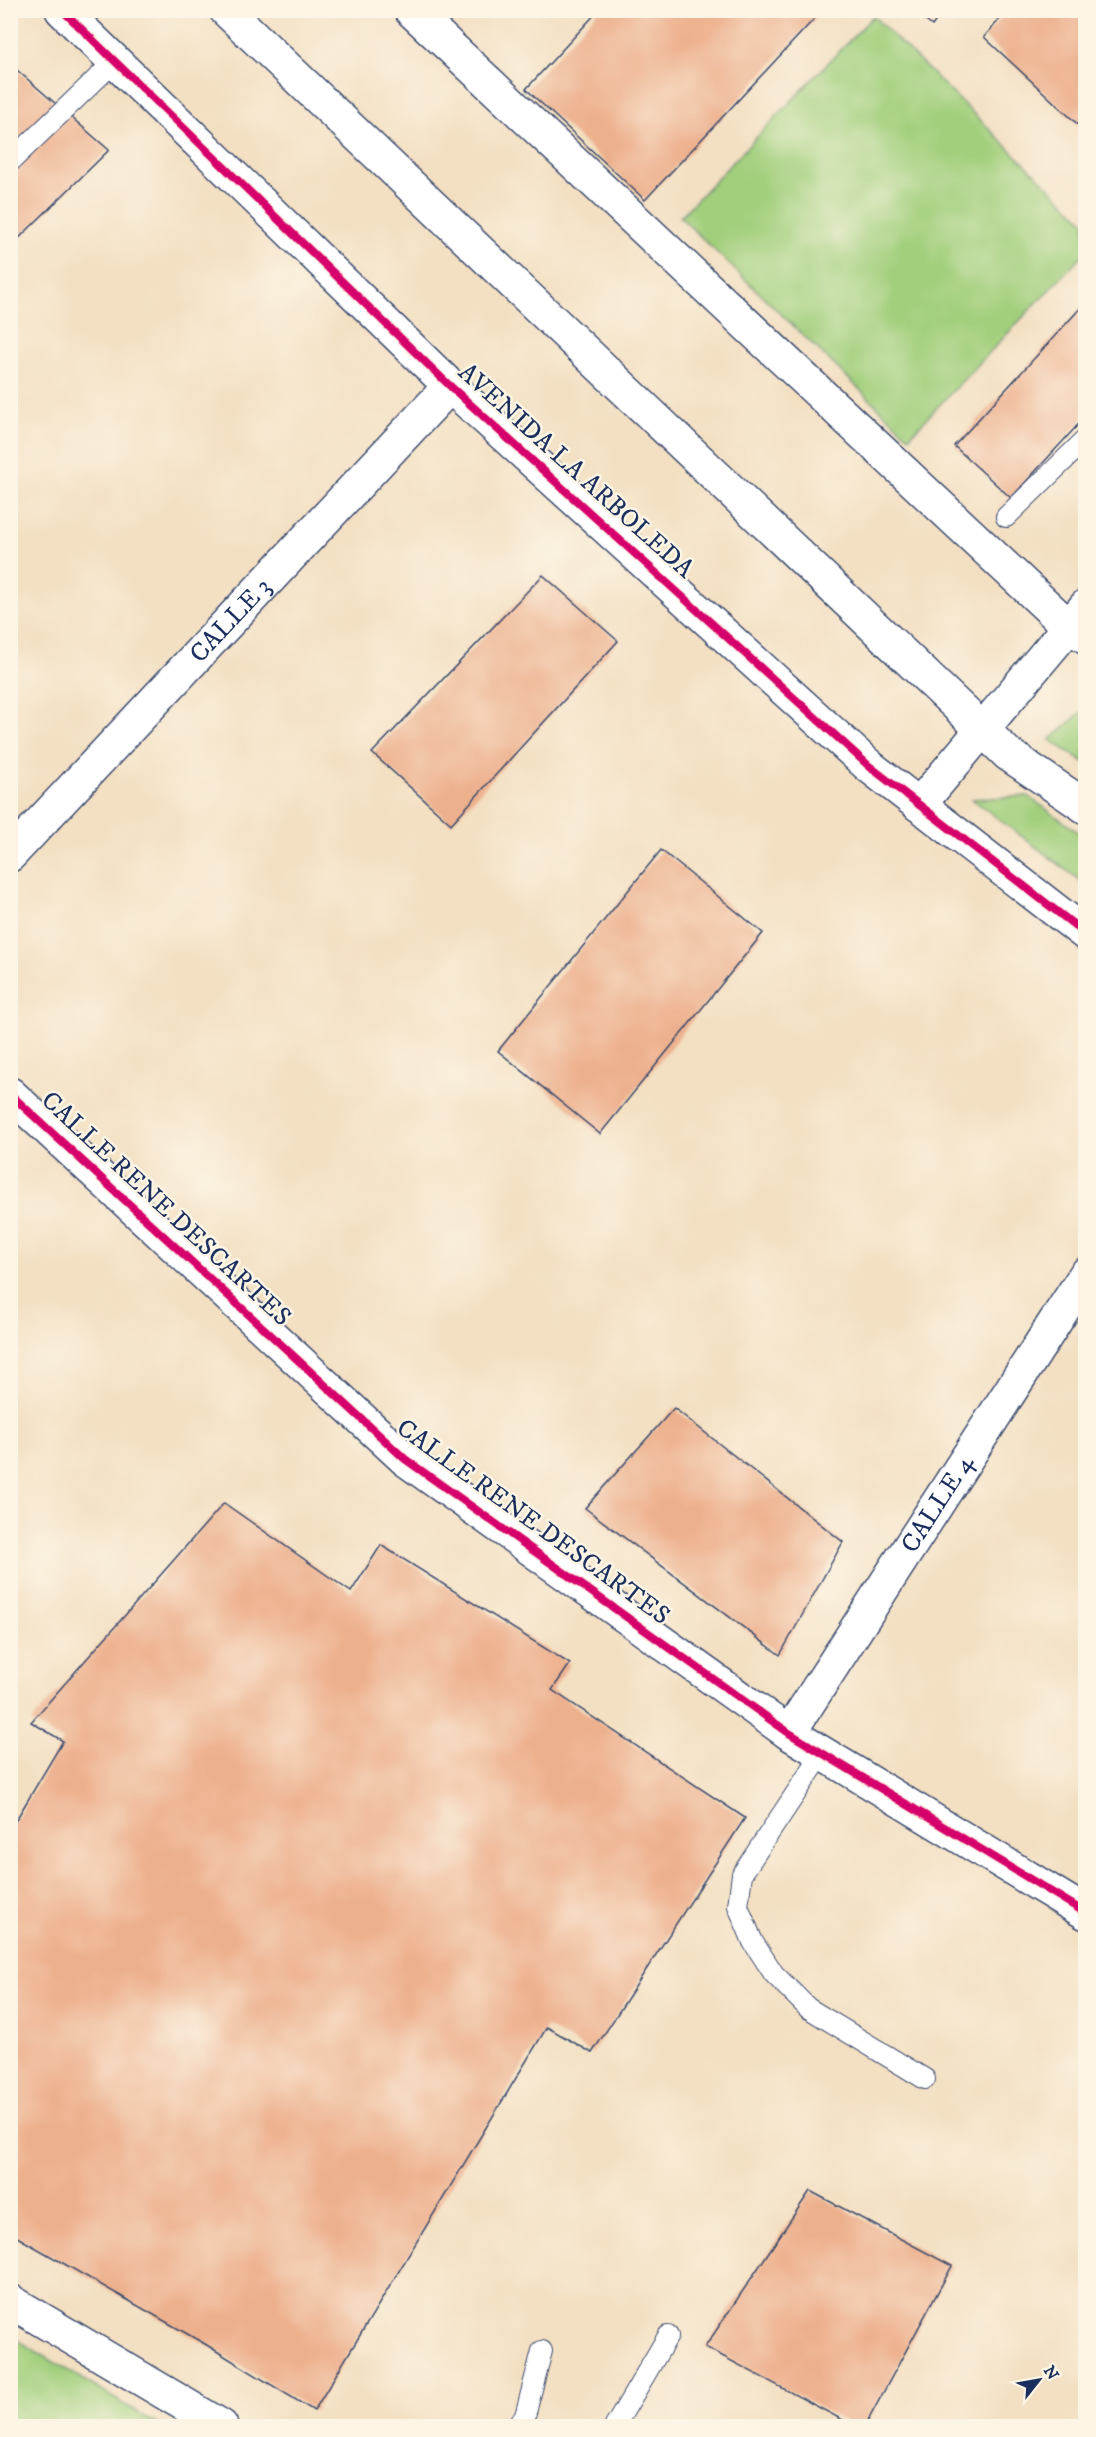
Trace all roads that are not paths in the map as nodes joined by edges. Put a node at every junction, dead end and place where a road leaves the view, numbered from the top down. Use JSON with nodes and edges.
{"nodes":[{"id":1,"x":62,"y":10,"type":"edge"},
{"id":2,"x":226,"y":10,"type":"edge"},
{"id":3,"x":411,"y":10,"type":"edge"},
{"id":4,"x":115,"y":61,"type":"junction"},
{"id":5,"x":10,"y":162,"type":"edge"},
{"id":6,"x":450,"y":386,"type":"junction"},
{"id":7,"x":1086,"y":439,"type":"edge"},
{"id":8,"x":1006,"y":517,"type":"dead end"},
{"id":9,"x":1080,"y":623,"type":"edge"},
{"id":10,"x":982,"y":729,"type":"junction"},
{"id":11,"x":919,"y":805,"type":"junction"},
{"id":12,"x":1086,"y":807,"type":"edge"},
{"id":13,"x":10,"y":855,"type":"edge"},
{"id":14,"x":1086,"y":934,"type":"edge"},
{"id":15,"x":10,"y":1094,"type":"edge"},
{"id":16,"x":1086,"y":1274,"type":"edge"},
{"id":17,"x":789,"y":1733,"type":"junction"},
{"id":18,"x":822,"y":1754,"type":"junction"},
{"id":19,"x":1086,"y":1913,"type":"edge"},
{"id":20,"x":925,"y":2079,"type":"dead end"},
{"id":21,"x":10,"y":2301,"type":"edge"},
{"id":22,"x":668,"y":2336,"type":"dead end"},
{"id":23,"x":542,"y":2351,"type":"dead end"},
{"id":24,"x":221,"y":2427,"type":"edge"},
{"id":25,"x":518,"y":2427,"type":"edge"},
{"id":26,"x":615,"y":2427,"type":"edge"}],
"edges":[{"from":1,"to":4,"type":"street","name":"AVENIDA LA ARBOLEDA"},
{"from":2,"to":10,"type":"street"},
{"from":3,"to":9,"type":"street"},
{"from":4,"to":5,"type":"lane"},
{"from":4,"to":6,"type":"street","name":"AVENIDA LA ARBOLEDA"},
{"from":6,"to":11,"type":"street","name":"AVENIDA LA ARBOLEDA"},
{"from":6,"to":13,"type":"street","name":"CALLE 3"},
{"from":7,"to":8,"type":"lane"},
{"from":9,"to":10,"type":"street"},
{"from":10,"to":11,"type":"street"},
{"from":10,"to":12,"type":"street"},
{"from":11,"to":14,"type":"street","name":"AVENIDA LA ARBOLEDA"},
{"from":15,"to":17,"type":"street","name":"CALLE RENE DESCARTES"},
{"from":16,"to":17,"type":"street","name":"CALLE 4"},
{"from":17,"to":18,"type":"street","name":"CALLE RENE DESCARTES"},
{"from":18,"to":19,"type":"street","name":"CALLE RENE DESCARTES"},
{"from":18,"to":20,"type":"lane"},
{"from":21,"to":24,"type":"street"},
{"from":22,"to":26,"type":"lane"},
{"from":23,"to":25,"type":"lane"}]}
